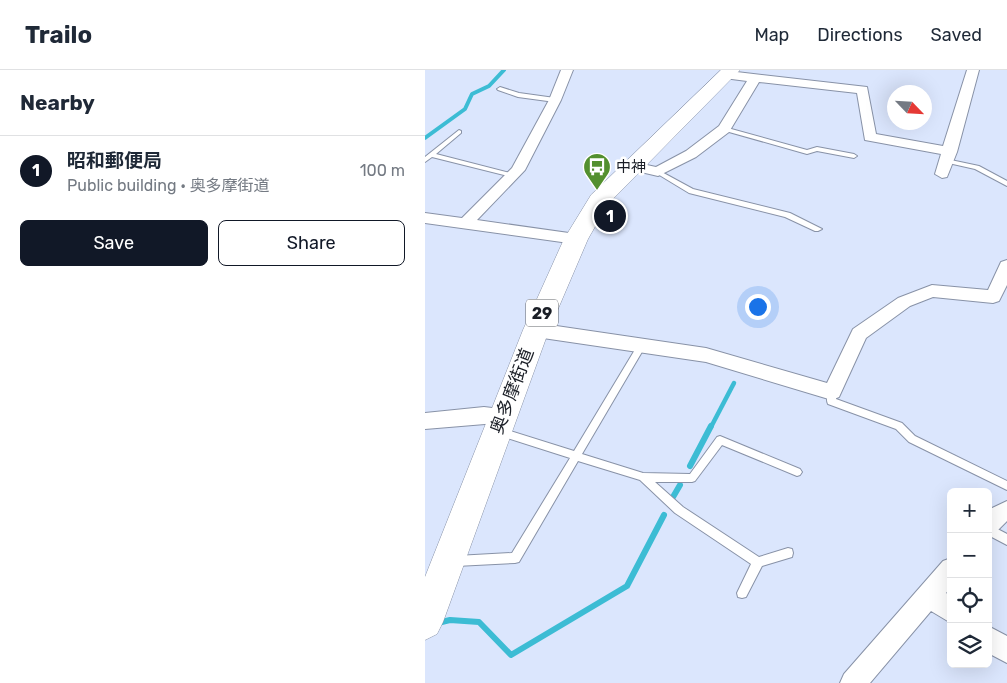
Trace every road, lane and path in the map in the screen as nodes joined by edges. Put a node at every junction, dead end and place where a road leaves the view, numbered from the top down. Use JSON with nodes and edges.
{"nodes":[{"id":1,"x":567,"y":70,"type":"edge"},
{"id":2,"x":973,"y":70,"type":"edge"},
{"id":3,"x":729,"y":72,"type":"edge"},
{"id":4,"x":755,"y":78,"type":"junction"},
{"id":5,"x":501,"y":89,"type":"dead end"},
{"id":6,"x":555,"y":100,"type":"junction"},
{"id":7,"x":724,"y":130,"type":"junction"},
{"id":8,"x":459,"y":132,"type":"dead end"},
{"id":9,"x":431,"y":155,"type":"junction"},
{"id":10,"x":854,"y":156,"type":"dead end"},
{"id":11,"x":948,"y":156,"type":"junction"},
{"id":12,"x":425,"y":160,"type":"edge"},
{"id":13,"x":633,"y":166,"type":"junction"},
{"id":14,"x":658,"y":172,"type":"junction"},
{"id":15,"x":942,"y":174,"type":"dead end"},
{"id":16,"x":512,"y":175,"type":"junction"},
{"id":17,"x":1007,"y":184,"type":"edge"},
{"id":18,"x":425,"y":218,"type":"edge"},
{"id":19,"x":466,"y":223,"type":"junction"},
{"id":20,"x":818,"y":229,"type":"dead end"},
{"id":21,"x":576,"y":239,"type":"junction"},
{"id":22,"x":1007,"y":266,"type":"edge"},
{"id":23,"x":535,"y":330,"type":"junction"},
{"id":24,"x":642,"y":345,"type":"junction"},
{"id":25,"x":832,"y":392,"type":"junction"},
{"id":26,"x":425,"y":421,"type":"edge"},
{"id":27,"x":499,"y":423,"type":"junction"},
{"id":28,"x":576,"y":456,"type":"junction"},
{"id":29,"x":797,"y":472,"type":"dead end"},
{"id":30,"x":643,"y":477,"type":"junction"},
{"id":31,"x":1007,"y":486,"type":"edge"},
{"id":32,"x":1007,"y":511,"type":"edge"},
{"id":33,"x":992,"y":522,"type":"edge"},
{"id":34,"x":992,"y":530,"type":"edge"},
{"id":35,"x":1007,"y":540,"type":"edge"},
{"id":36,"x":787,"y":553,"type":"dead end"},
{"id":37,"x":447,"y":561,"type":"junction"},
{"id":38,"x":758,"y":562,"type":"junction"},
{"id":39,"x":947,"y":574,"type":"edge"},
{"id":40,"x":742,"y":593,"type":"dead end"},
{"id":41,"x":929,"y":595,"type":"junction"},
{"id":42,"x":947,"y":608,"type":"edge"},
{"id":43,"x":428,"y":613,"type":"edge"},
{"id":44,"x":992,"y":641,"type":"edge"},
{"id":45,"x":1007,"y":651,"type":"edge"},
{"id":46,"x":853,"y":683,"type":"edge"}],
"edges":[{"from":1,"to":6,"type":"street"},
{"from":2,"to":11,"type":"street"},
{"from":3,"to":4,"type":"street"},
{"from":3,"to":13,"type":"main road","name":"奥多摩街道","number":"29"},
{"from":4,"to":7,"type":"street"},
{"from":4,"to":11,"type":"street"},
{"from":5,"to":6,"type":"lane"},
{"from":6,"to":16,"type":"street"},
{"from":7,"to":10,"type":"lane"},
{"from":7,"to":14,"type":"street"},
{"from":8,"to":9,"type":"lane"},
{"from":9,"to":12,"type":"lane"},
{"from":9,"to":16,"type":"lane"},
{"from":11,"to":15,"type":"street"},
{"from":11,"to":17,"type":"lane"},
{"from":13,"to":14,"type":"street"},
{"from":13,"to":21,"type":"main road","name":"奥多摩街道","number":"29"},
{"from":14,"to":20,"type":"lane"},
{"from":16,"to":19,"type":"street"},
{"from":18,"to":19,"type":"street"},
{"from":19,"to":21,"type":"street"},
{"from":21,"to":23,"type":"main road","name":"奥多摩街道","number":"29"},
{"from":22,"to":25,"type":"street"},
{"from":23,"to":24,"type":"street"},
{"from":23,"to":27,"type":"main road","name":"奥多摩街道","number":"29"},
{"from":24,"to":25,"type":"street"},
{"from":24,"to":28,"type":"lane"},
{"from":25,"to":31,"type":"lane"},
{"from":26,"to":27,"type":"street"},
{"from":27,"to":28,"type":"lane"},
{"from":27,"to":37,"type":"main road","name":"奥多摩街道","number":"29"},
{"from":28,"to":30,"type":"lane"},
{"from":28,"to":37,"type":"lane"},
{"from":29,"to":30,"type":"lane"},
{"from":30,"to":38,"type":"lane"},
{"from":32,"to":33,"type":"street"},
{"from":34,"to":35,"type":"lane"},
{"from":36,"to":38,"type":"lane"},
{"from":37,"to":43,"type":"main road","name":"奥多摩街道","number":"29"},
{"from":38,"to":40,"type":"lane"},
{"from":39,"to":41,"type":"street"},
{"from":41,"to":42,"type":"street"},
{"from":41,"to":46,"type":"street"},
{"from":44,"to":45,"type":"street"}]}
